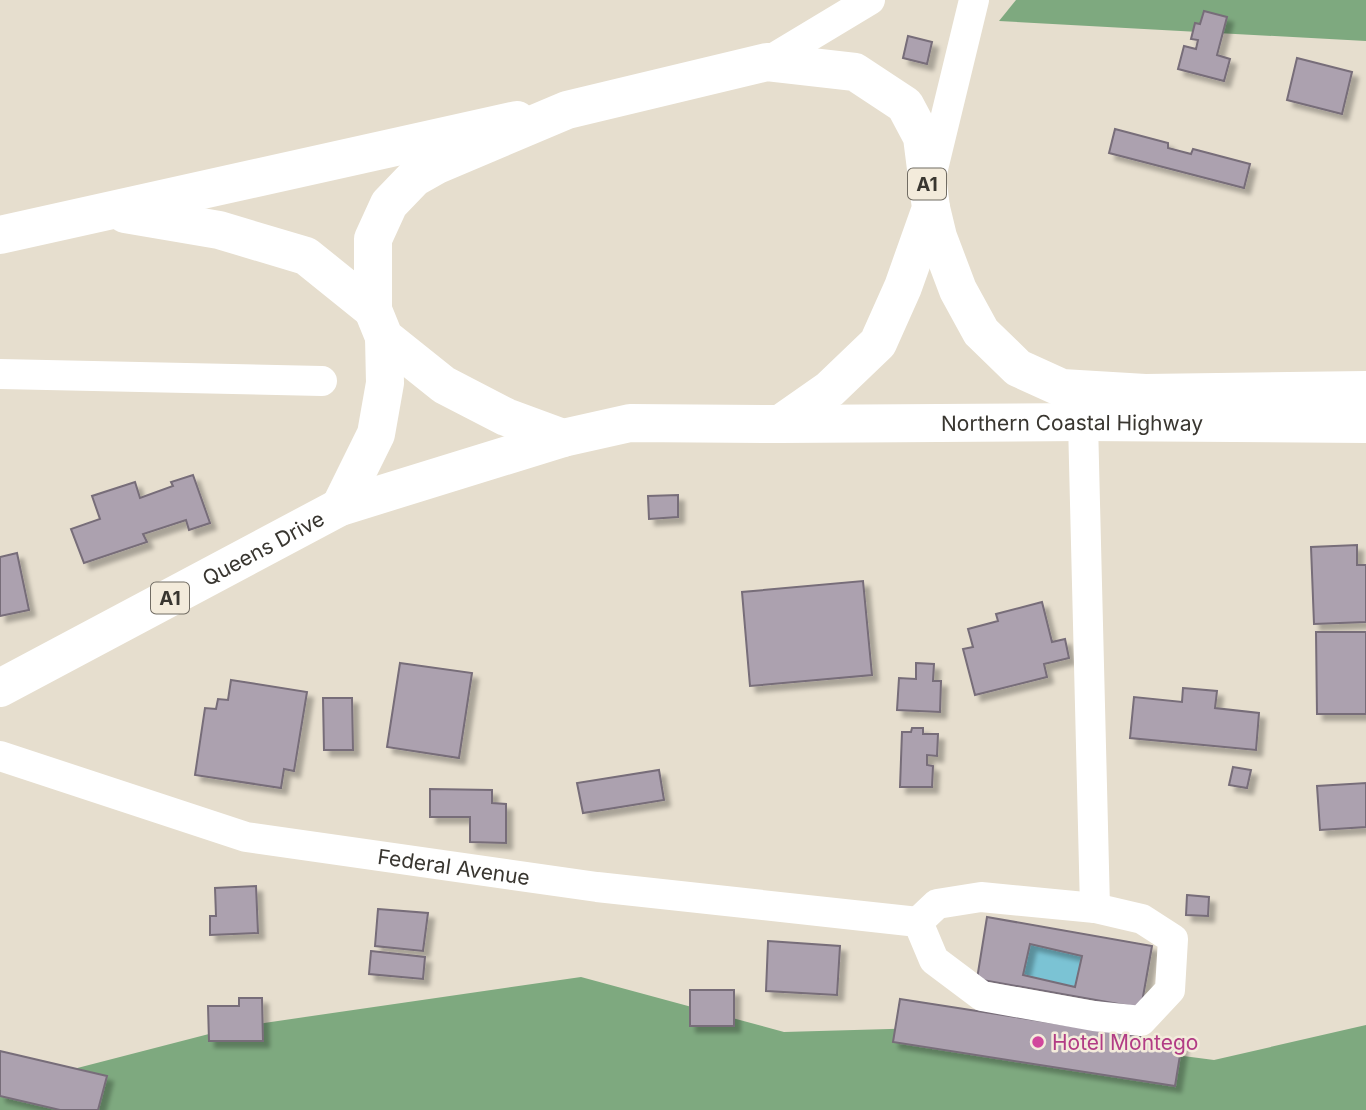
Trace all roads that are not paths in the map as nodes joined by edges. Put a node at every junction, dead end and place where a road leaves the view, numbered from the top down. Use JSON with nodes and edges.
{"nodes":[{"id":1,"x":870,"y":0,"type":"edge"},
{"id":2,"x":974,"y":0,"type":"edge"},
{"id":3,"x":767,"y":62,"type":"junction"},
{"id":4,"x":566,"y":110,"type":"junction"},
{"id":5,"x":929,"y":200,"type":"junction"},
{"id":6,"x":105,"y":211,"type":"junction"},
{"id":7,"x":0,"y":235,"type":"edge"},
{"id":8,"x":379,"y":323,"type":"junction"},
{"id":9,"x":0,"y":374,"type":"edge"},
{"id":10,"x":322,"y":381,"type":"dead end"},
{"id":11,"x":1366,"y":390,"type":"edge"},
{"id":12,"x":1083,"y":422,"type":"junction"},
{"id":13,"x":780,"y":424,"type":"junction"},
{"id":14,"x":1366,"y":424,"type":"edge"},
{"id":15,"x":562,"y":438,"type":"junction"},
{"id":16,"x":340,"y":507,"type":"junction"},
{"id":17,"x":0,"y":688,"type":"edge"},
{"id":18,"x":0,"y":756,"type":"edge"},
{"id":19,"x":1095,"y":908,"type":"junction"},
{"id":20,"x":918,"y":922,"type":"junction"}],
"edges":[{"from":1,"to":3,"type":"street"},
{"from":2,"to":5,"type":"street"},
{"from":3,"to":4,"type":"main road","number":"A1"},
{"from":3,"to":5,"type":"main road","number":"A1"},
{"from":4,"to":6,"type":"main road"},
{"from":4,"to":8,"type":"main road","number":"A1"},
{"from":5,"to":11,"type":"main road","name":"Northern Coastal Highway","number":"A1"},
{"from":5,"to":13,"type":"main road","number":"A1"},
{"from":6,"to":7,"type":"main road"},
{"from":6,"to":8,"type":"main road"},
{"from":8,"to":15,"type":"main road"},
{"from":8,"to":16,"type":"main road","name":"Queens Drive","number":"A1"},
{"from":9,"to":10,"type":"street"},
{"from":12,"to":13,"type":"main road","name":"Northern Coastal Highway","number":"A1"},
{"from":12,"to":14,"type":"main road","name":"Northern Coastal Highway","number":"A1"},
{"from":12,"to":19,"type":"street"},
{"from":13,"to":15,"type":"main road","number":"A1"},
{"from":15,"to":16,"type":"main road","name":"Queens Drive","number":"A1"},
{"from":16,"to":17,"type":"main road","name":"Queens Drive","number":"A1"},
{"from":18,"to":20,"type":"street","name":"Federal Avenue"},
{"from":19,"to":20,"type":"street"},
{"from":19,"to":20,"type":"street"}]}
